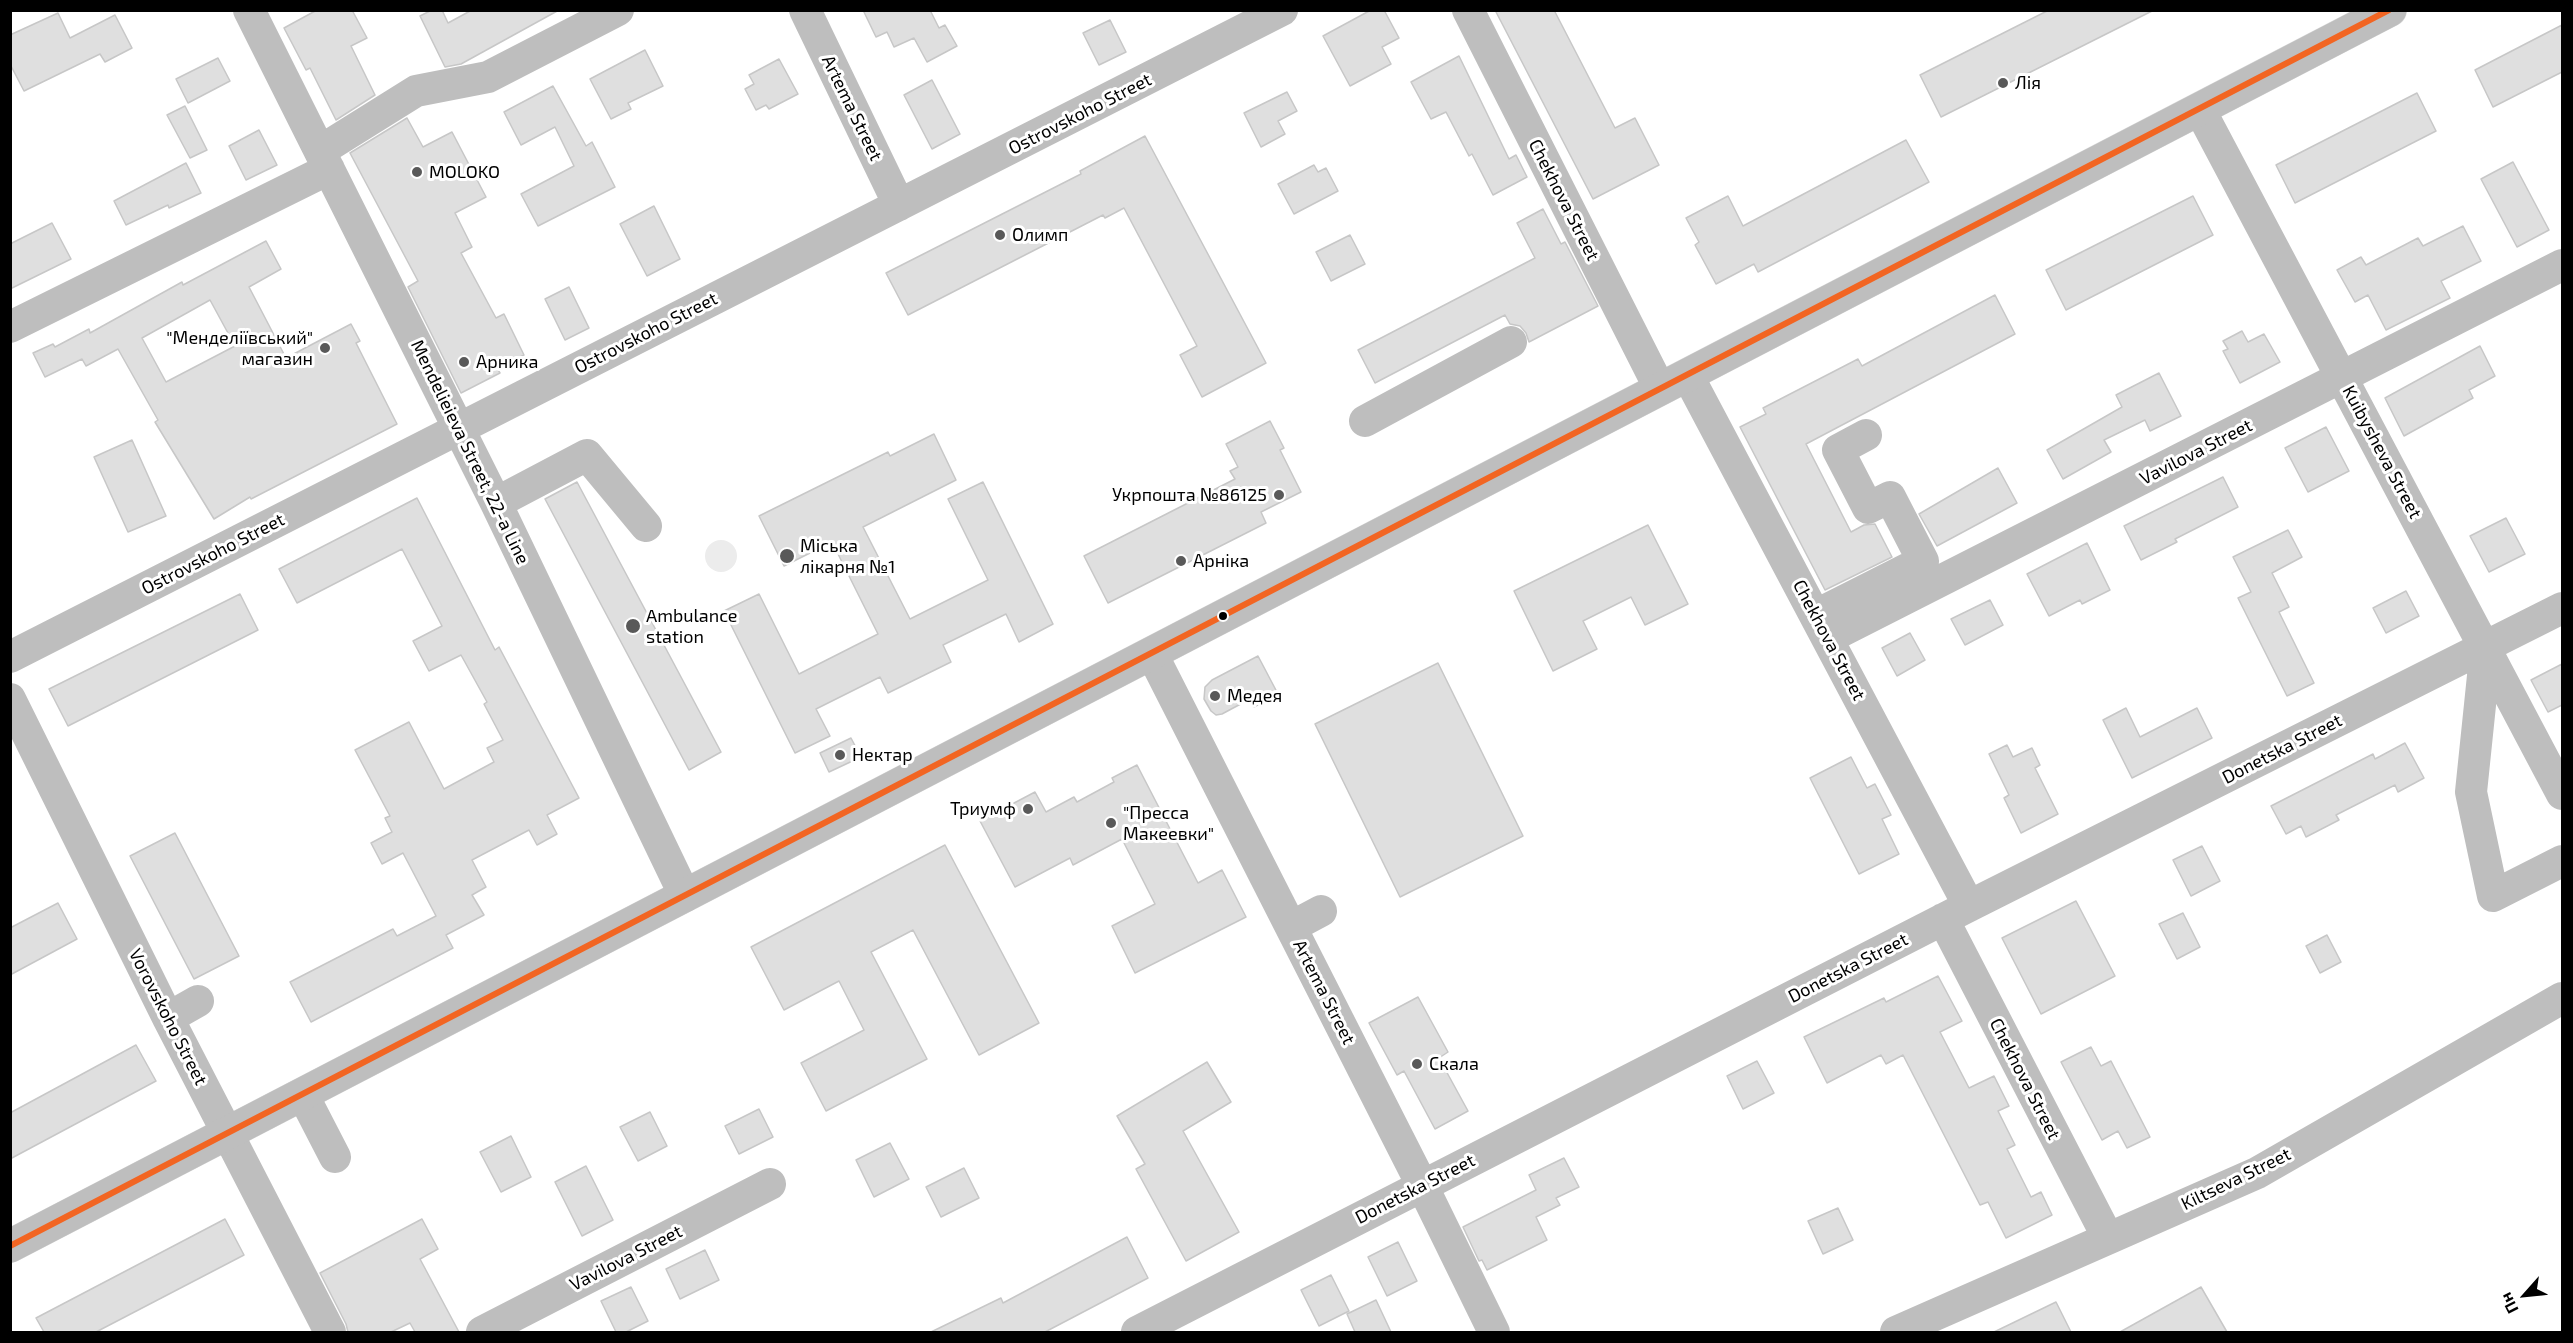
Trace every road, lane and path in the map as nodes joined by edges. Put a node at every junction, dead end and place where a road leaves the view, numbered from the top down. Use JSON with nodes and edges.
{"nodes":[{"id":1,"x":249,"y":10,"type":"edge"},
{"id":2,"x":618,"y":10,"type":"edge"},
{"id":3,"x":805,"y":10,"type":"edge"},
{"id":4,"x":1282,"y":10,"type":"edge"},
{"id":5,"x":1468,"y":10,"type":"edge"},
{"id":6,"x":2390,"y":10,"type":"edge"},
{"id":7,"x":2200,"y":110,"type":"junction"},
{"id":8,"x":325,"y":160,"type":"junction"},
{"id":9,"x":899,"y":205,"type":"junction"},
{"id":10,"x":2562,"y":265,"type":"edge"},
{"id":11,"x":10,"y":327,"type":"edge"},
{"id":12,"x":1511,"y":342,"type":"dead end"},
{"id":13,"x":2343,"y":378,"type":"junction"},
{"id":14,"x":1674,"y":382,"type":"junction"},
{"id":15,"x":1365,"y":421,"type":"dead end"},
{"id":16,"x":458,"y":429,"type":"junction"},
{"id":17,"x":1866,"y":435,"type":"dead end"},
{"id":18,"x":496,"y":503,"type":"junction"},
{"id":19,"x":646,"y":525,"type":"dead end"},
{"id":20,"x":2562,"y":608,"type":"edge"},
{"id":21,"x":1828,"y":638,"type":"junction"},
{"id":22,"x":2486,"y":647,"type":"junction"},
{"id":23,"x":1152,"y":654,"type":"junction"},
{"id":24,"x":10,"y":657,"type":"edge"},
{"id":25,"x":10,"y":699,"type":"edge"},
{"id":26,"x":2562,"y":794,"type":"edge"},
{"id":27,"x":2562,"y":861,"type":"edge"},
{"id":28,"x":685,"y":896,"type":"junction"},
{"id":29,"x":1321,"y":911,"type":"dead end"},
{"id":30,"x":1956,"y":913,"type":"junction"},
{"id":31,"x":1291,"y":927,"type":"junction"},
{"id":32,"x":2562,"y":998,"type":"edge"},
{"id":33,"x":198,"y":1001,"type":"dead end"},
{"id":34,"x":168,"y":1018,"type":"junction"},
{"id":35,"x":303,"y":1095,"type":"junction"},
{"id":36,"x":226,"y":1134,"type":"junction"},
{"id":37,"x":335,"y":1157,"type":"dead end"},
{"id":38,"x":770,"y":1184,"type":"dead end"},
{"id":39,"x":1422,"y":1185,"type":"junction"},
{"id":40,"x":2108,"y":1238,"type":"junction"},
{"id":41,"x":10,"y":1246,"type":"edge"},
{"id":42,"x":330,"y":1332,"type":"edge"},
{"id":43,"x":482,"y":1332,"type":"edge"},
{"id":44,"x":1137,"y":1332,"type":"edge"},
{"id":45,"x":1494,"y":1332,"type":"edge"},
{"id":46,"x":1896,"y":1332,"type":"edge"}],
"edges":[{"from":1,"to":8,"type":"street","name":"Mendelieieva Street, 22-a Line"},
{"from":2,"to":8,"type":"street"},
{"from":3,"to":9,"type":"street","name":"Artema Street"},
{"from":4,"to":9,"type":"street","name":"Ostrovskoho Street"},
{"from":5,"to":14,"type":"street","name":"Chekhova Street"},
{"from":6,"to":7,"type":"main road"},
{"from":7,"to":13,"type":"street","name":"Kuibysheva Street"},
{"from":7,"to":14,"type":"main road"},
{"from":8,"to":11,"type":"street"},
{"from":8,"to":16,"type":"street","name":"Mendelieieva Street, 22-a Line"},
{"from":9,"to":16,"type":"street","name":"Ostrovskoho Street"},
{"from":10,"to":13,"type":"street","name":"Vavilova Street"},
{"from":12,"to":15,"type":"street"},
{"from":13,"to":21,"type":"street","name":"Vavilova Street"},
{"from":13,"to":22,"type":"street","name":"Kuibysheva Street"},
{"from":14,"to":21,"type":"street","name":"Chekhova Street"},
{"from":14,"to":23,"type":"main road"},
{"from":16,"to":18,"type":"street","name":"Mendelieieva Street, 22-a Line"},
{"from":16,"to":24,"type":"street","name":"Ostrovskoho Street"},
{"from":17,"to":21,"type":"street"},
{"from":18,"to":19,"type":"street"},
{"from":18,"to":28,"type":"street","name":"Mendelieieva Street, 22-a Line"},
{"from":20,"to":22,"type":"street","name":"Donetska Street"},
{"from":21,"to":30,"type":"street","name":"Chekhova Street"},
{"from":22,"to":26,"type":"street","name":"Kuibysheva Street"},
{"from":22,"to":27,"type":"street"},
{"from":22,"to":30,"type":"street","name":"Donetska Street"},
{"from":23,"to":28,"type":"main road"},
{"from":23,"to":31,"type":"street","name":"Artema Street"},
{"from":25,"to":34,"type":"street","name":"Vorovskoho Street"},
{"from":28,"to":35,"type":"main road"},
{"from":29,"to":31,"type":"street"},
{"from":30,"to":39,"type":"street","name":"Donetska Street"},
{"from":30,"to":40,"type":"street","name":"Chekhova Street"},
{"from":31,"to":39,"type":"street","name":"Artema Street"},
{"from":32,"to":40,"type":"street","name":"Kiltseva Street"},
{"from":33,"to":34,"type":"street"},
{"from":34,"to":36,"type":"street","name":"Vorovskoho Street"},
{"from":35,"to":36,"type":"main road"},
{"from":35,"to":37,"type":"street"},
{"from":36,"to":41,"type":"main road"},
{"from":36,"to":42,"type":"street","name":"Vorovskoho Street"},
{"from":38,"to":43,"type":"street","name":"Vavilova Street"},
{"from":39,"to":44,"type":"street","name":"Donetska Street"},
{"from":39,"to":45,"type":"street","name":"Artema Street"},
{"from":40,"to":46,"type":"street","name":"Kiltseva Street"}]}
